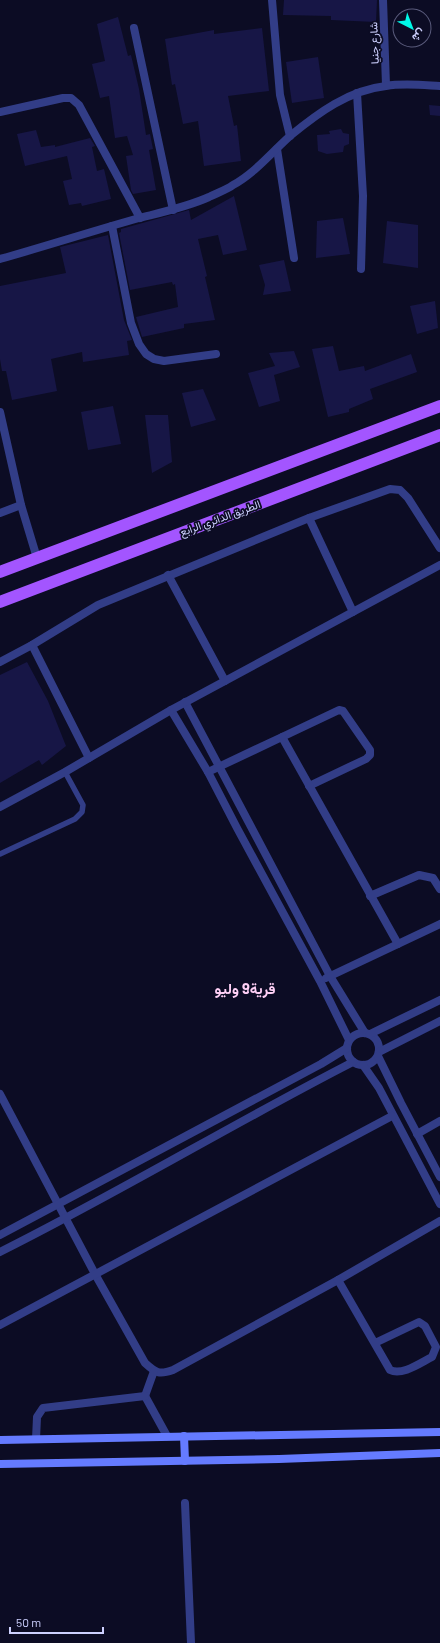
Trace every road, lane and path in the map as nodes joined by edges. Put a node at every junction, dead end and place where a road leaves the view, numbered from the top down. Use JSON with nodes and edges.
{"nodes":[{"id":1,"x":272,"y":0,"type":"edge"},
{"id":2,"x":383,"y":0,"type":"edge"},
{"id":3,"x":134,"y":28,"type":"dead end"},
{"id":4,"x":386,"y":85,"type":"junction"},
{"id":5,"x":440,"y":86,"type":"edge"},
{"id":6,"x":357,"y":93,"type":"junction"},
{"id":7,"x":0,"y":112,"type":"edge"},
{"id":8,"x":290,"y":136,"type":"junction"},
{"id":9,"x":277,"y":149,"type":"junction"},
{"id":10,"x":173,"y":210,"type":"junction"},
{"id":11,"x":140,"y":218,"type":"junction"},
{"id":12,"x":112,"y":226,"type":"junction"},
{"id":13,"x":294,"y":258,"type":"dead end"},
{"id":14,"x":0,"y":259,"type":"edge"},
{"id":15,"x":361,"y":269,"type":"dead end"},
{"id":16,"x":216,"y":354,"type":"dead end"},
{"id":17,"x":440,"y":406,"type":"edge"},
{"id":18,"x":0,"y":412,"type":"edge"},
{"id":19,"x":440,"y":435,"type":"edge"},
{"id":20,"x":21,"y":505,"type":"junction"},
{"id":21,"x":0,"y":513,"type":"edge"},
{"id":22,"x":309,"y":518,"type":"junction"},
{"id":23,"x":440,"y":548,"type":"edge"},
{"id":24,"x":37,"y":558,"type":"junction"},
{"id":25,"x":440,"y":565,"type":"edge"},
{"id":26,"x":0,"y":572,"type":"edge"},
{"id":27,"x":168,"y":575,"type":"junction"},
{"id":28,"x":0,"y":602,"type":"edge"},
{"id":29,"x":353,"y":612,"type":"junction"},
{"id":30,"x":32,"y":645,"type":"junction"},
{"id":31,"x":0,"y":662,"type":"edge"},
{"id":32,"x":225,"y":681,"type":"junction"},
{"id":33,"x":185,"y":702,"type":"junction"},
{"id":34,"x":170,"y":710,"type":"junction"},
{"id":35,"x":282,"y":737,"type":"junction"},
{"id":36,"x":89,"y":758,"type":"junction"},
{"id":37,"x":221,"y":766,"type":"junction"},
{"id":38,"x":65,"y":772,"type":"junction"},
{"id":39,"x":208,"y":772,"type":"junction"},
{"id":40,"x":309,"y":786,"type":"junction"},
{"id":41,"x":0,"y":807,"type":"edge"},
{"id":42,"x":0,"y":854,"type":"edge"},
{"id":43,"x":440,"y":888,"type":"edge"},
{"id":44,"x":370,"y":896,"type":"junction"},
{"id":45,"x":440,"y":924,"type":"edge"},
{"id":46,"x":398,"y":944,"type":"junction"},
{"id":47,"x":330,"y":976,"type":"junction"},
{"id":48,"x":320,"y":981,"type":"junction"},
{"id":49,"x":440,"y":1000,"type":"edge"},
{"id":50,"x":440,"y":1021,"type":"edge"},
{"id":51,"x":367,"y":1033,"type":"junction"},
{"id":52,"x":348,"y":1044,"type":"junction"},
{"id":53,"x":379,"y":1054,"type":"junction"},
{"id":54,"x":353,"y":1062,"type":"junction"},
{"id":55,"x":362,"y":1066,"type":"junction"},
{"id":56,"x":0,"y":1094,"type":"edge"},
{"id":57,"x":392,"y":1116,"type":"junction"},
{"id":58,"x":440,"y":1121,"type":"edge"},
{"id":59,"x":417,"y":1134,"type":"junction"},
{"id":60,"x":440,"y":1177,"type":"edge"},
{"id":61,"x":59,"y":1204,"type":"junction"},
{"id":62,"x":440,"y":1204,"type":"edge"},
{"id":63,"x":67,"y":1218,"type":"junction"},
{"id":64,"x":440,"y":1221,"type":"edge"},
{"id":65,"x":0,"y":1235,"type":"edge"},
{"id":66,"x":0,"y":1252,"type":"edge"},
{"id":67,"x":95,"y":1274,"type":"junction"},
{"id":68,"x":338,"y":1280,"type":"junction"},
{"id":69,"x":0,"y":1325,"type":"edge"},
{"id":70,"x":375,"y":1343,"type":"junction"},
{"id":71,"x":154,"y":1371,"type":"junction"},
{"id":72,"x":145,"y":1396,"type":"junction"},
{"id":73,"x":440,"y":1432,"type":"edge"},
{"id":74,"x":167,"y":1436,"type":"junction"},
{"id":75,"x":184,"y":1436,"type":"junction"},
{"id":76,"x":36,"y":1439,"type":"junction"},
{"id":77,"x":0,"y":1440,"type":"edge"},
{"id":78,"x":440,"y":1453,"type":"edge"},
{"id":79,"x":185,"y":1461,"type":"junction"},
{"id":80,"x":0,"y":1464,"type":"edge"},
{"id":81,"x":185,"y":1502,"type":"dead end"},
{"id":82,"x":191,"y":1643,"type":"edge"}],
"edges":[{"from":1,"to":8,"type":"street"},
{"from":2,"to":4,"type":"street","name":"شارع جنيا"},
{"from":3,"to":10,"type":"street"},
{"from":4,"to":5,"type":"street"},
{"from":4,"to":6,"type":"street"},
{"from":6,"to":8,"type":"street"},
{"from":6,"to":15,"type":"street"},
{"from":7,"to":11,"type":"street"},
{"from":8,"to":9,"type":"street"},
{"from":9,"to":10,"type":"street"},
{"from":9,"to":13,"type":"street"},
{"from":10,"to":11,"type":"street"},
{"from":11,"to":12,"type":"street"},
{"from":12,"to":14,"type":"street"},
{"from":12,"to":16,"type":"street"},
{"from":17,"to":24,"type":"main road"},
{"from":18,"to":20,"type":"street"},
{"from":19,"to":28,"type":"main road","name":"الطريق الدائري الرابع"},
{"from":20,"to":21,"type":"street"},
{"from":20,"to":24,"type":"street"},
{"from":22,"to":23,"type":"street"},
{"from":22,"to":27,"type":"street"},
{"from":22,"to":29,"type":"street"},
{"from":24,"to":26,"type":"main road"},
{"from":25,"to":29,"type":"street"},
{"from":27,"to":30,"type":"street"},
{"from":27,"to":32,"type":"street"},
{"from":29,"to":32,"type":"street"},
{"from":30,"to":31,"type":"street"},
{"from":30,"to":36,"type":"street"},
{"from":32,"to":33,"type":"street"},
{"from":33,"to":34,"type":"street"},
{"from":33,"to":37,"type":"street"},
{"from":34,"to":36,"type":"street"},
{"from":34,"to":39,"type":"street"},
{"from":35,"to":37,"type":"street"},
{"from":35,"to":40,"type":"street"},
{"from":35,"to":40,"type":"street"},
{"from":36,"to":38,"type":"street"},
{"from":37,"to":39,"type":"street"},
{"from":37,"to":47,"type":"street"},
{"from":38,"to":41,"type":"street"},
{"from":38,"to":42,"type":"lane"},
{"from":39,"to":48,"type":"street"},
{"from":40,"to":44,"type":"street"},
{"from":43,"to":44,"type":"street"},
{"from":44,"to":46,"type":"street"},
{"from":45,"to":46,"type":"street"},
{"from":46,"to":47,"type":"street"},
{"from":47,"to":48,"type":"street"},
{"from":47,"to":51,"type":"street"},
{"from":48,"to":52,"type":"street"},
{"from":49,"to":51,"type":"street"},
{"from":50,"to":53,"type":"street"},
{"from":51,"to":52,"type":"street"},
{"from":51,"to":53,"type":"street"},
{"from":52,"to":54,"type":"street"},
{"from":52,"to":61,"type":"street"},
{"from":53,"to":55,"type":"street"},
{"from":53,"to":59,"type":"street"},
{"from":54,"to":55,"type":"street"},
{"from":54,"to":63,"type":"street"},
{"from":55,"to":57,"type":"street"},
{"from":56,"to":61,"type":"street"},
{"from":57,"to":62,"type":"street"},
{"from":57,"to":67,"type":"street"},
{"from":58,"to":59,"type":"street"},
{"from":59,"to":60,"type":"street"},
{"from":61,"to":63,"type":"street"},
{"from":61,"to":65,"type":"street"},
{"from":63,"to":66,"type":"street"},
{"from":63,"to":67,"type":"street"},
{"from":64,"to":68,"type":"street"},
{"from":67,"to":69,"type":"street"},
{"from":67,"to":71,"type":"street"},
{"from":68,"to":70,"type":"street"},
{"from":68,"to":71,"type":"street"},
{"from":70,"to":70,"type":"street"},
{"from":71,"to":72,"type":"street"},
{"from":72,"to":74,"type":"street"},
{"from":72,"to":76,"type":"street"},
{"from":73,"to":75,"type":"street"},
{"from":74,"to":75,"type":"street"},
{"from":74,"to":76,"type":"street"},
{"from":75,"to":79,"type":"street"},
{"from":76,"to":77,"type":"street"},
{"from":78,"to":79,"type":"street"},
{"from":79,"to":80,"type":"street"},
{"from":81,"to":82,"type":"street"}]}
